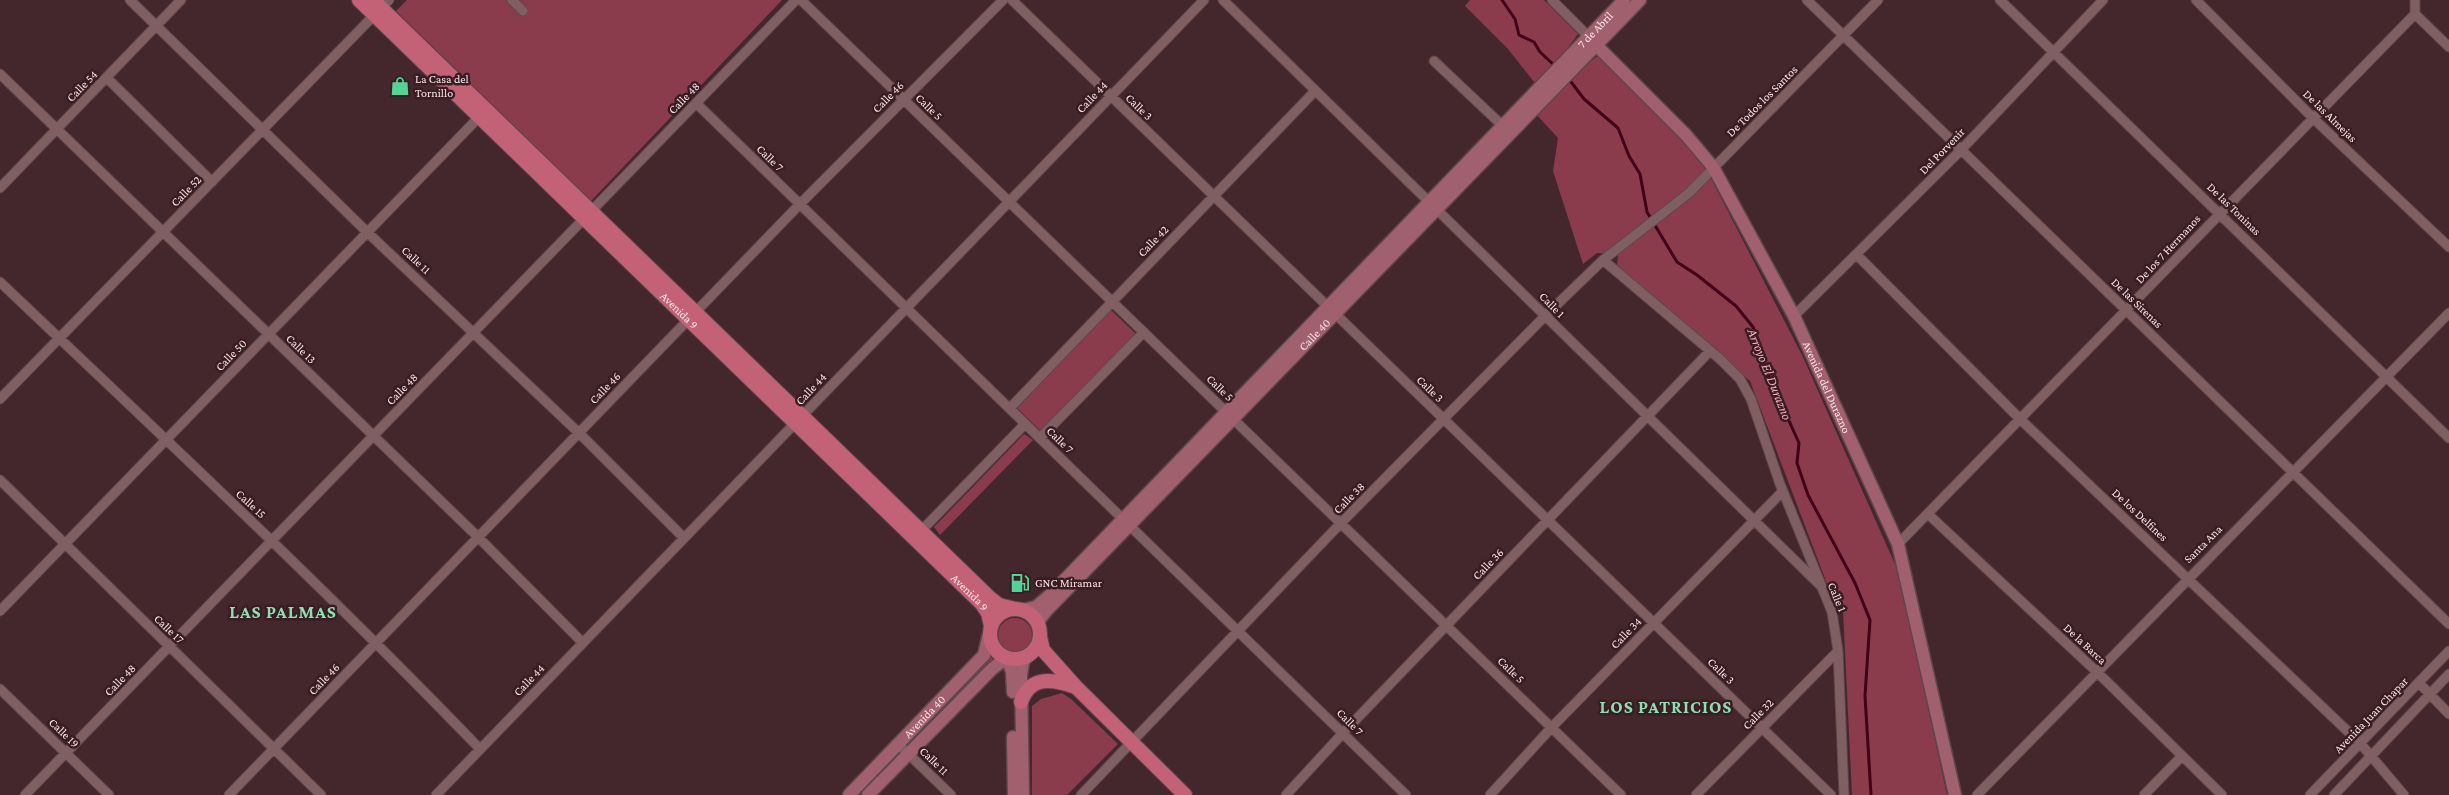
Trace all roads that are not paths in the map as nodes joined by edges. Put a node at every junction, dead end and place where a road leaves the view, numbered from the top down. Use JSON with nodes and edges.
{"nodes":[{"id":1,"x":130,"y":0,"type":"edge"},
{"id":2,"x":181,"y":0,"type":"edge"},
{"id":3,"x":360,"y":0,"type":"edge"},
{"id":4,"x":512,"y":0,"type":"edge"},
{"id":5,"x":796,"y":0,"type":"edge"},
{"id":6,"x":801,"y":0,"type":"edge"},
{"id":7,"x":1003,"y":0,"type":"edge"},
{"id":8,"x":1012,"y":0,"type":"edge"},
{"id":9,"x":1204,"y":0,"type":"edge"},
{"id":10,"x":1222,"y":0,"type":"edge"},
{"id":11,"x":1552,"y":0,"type":"edge"},
{"id":12,"x":1624,"y":0,"type":"edge"},
{"id":13,"x":1640,"y":0,"type":"edge"},
{"id":14,"x":1808,"y":0,"type":"edge"},
{"id":15,"x":1878,"y":0,"type":"edge"},
{"id":16,"x":2000,"y":0,"type":"edge"},
{"id":17,"x":2103,"y":0,"type":"edge"},
{"id":18,"x":2196,"y":0,"type":"edge"},
{"id":19,"x":2415,"y":0,"type":"edge"},
{"id":20,"x":380,"y":6,"type":"edge"},
{"id":21,"x":523,"y":12,"type":"dead end"},
{"id":22,"x":2415,"y":14,"type":"junction"},
{"id":23,"x":156,"y":26,"type":"junction"},
{"id":24,"x":1844,"y":36,"type":"junction"},
{"id":25,"x":1592,"y":40,"type":"junction"},
{"id":26,"x":2449,"y":47,"type":"edge"},
{"id":27,"x":2054,"y":51,"type":"junction"},
{"id":28,"x":1434,"y":61,"type":"dead end"},
{"id":29,"x":0,"y":74,"type":"edge"},
{"id":30,"x":107,"y":78,"type":"junction"},
{"id":31,"x":1551,"y":82,"type":"joint"},
{"id":32,"x":1315,"y":91,"type":"junction"},
{"id":33,"x":1110,"y":96,"type":"junction"},
{"id":34,"x":904,"y":100,"type":"junction"},
{"id":35,"x":696,"y":103,"type":"junction"},
{"id":36,"x":483,"y":113,"type":"junction"},
{"id":37,"x":2314,"y":119,"type":"junction"},
{"id":38,"x":263,"y":128,"type":"junction"},
{"id":39,"x":57,"y":129,"type":"junction"},
{"id":40,"x":1506,"y":129,"type":"junction"},
{"id":41,"x":1961,"y":150,"type":"junction"},
{"id":42,"x":1713,"y":167,"type":"junction"},
{"id":43,"x":212,"y":182,"type":"junction"},
{"id":44,"x":0,"y":188,"type":"edge"},
{"id":45,"x":1214,"y":196,"type":"junction"},
{"id":46,"x":1008,"y":201,"type":"junction"},
{"id":47,"x":800,"y":204,"type":"junction"},
{"id":48,"x":1433,"y":205,"type":"junction"},
{"id":49,"x":2220,"y":212,"type":"junction"},
{"id":50,"x":588,"y":215,"type":"junction"},
{"id":51,"x":1644,"y":228,"type":"joint"},
{"id":52,"x":163,"y":232,"type":"junction"},
{"id":53,"x":367,"y":232,"type":"junction"},
{"id":54,"x":2449,"y":247,"type":"edge"},
{"id":55,"x":1857,"y":255,"type":"junction"},
{"id":56,"x":1603,"y":260,"type":"junction"},
{"id":57,"x":0,"y":282,"type":"edge"},
{"id":58,"x":1112,"y":301,"type":"junction"},
{"id":59,"x":906,"y":307,"type":"junction"},
{"id":60,"x":1331,"y":310,"type":"junction"},
{"id":61,"x":2128,"y":310,"type":"junction"},
{"id":62,"x":2449,"y":313,"type":"edge"},
{"id":63,"x":692,"y":316,"type":"junction"},
{"id":64,"x":1545,"y":316,"type":"junction"},
{"id":65,"x":1794,"y":316,"type":"junction"},
{"id":66,"x":474,"y":332,"type":"junction"},
{"id":67,"x":1144,"y":332,"type":"junction"},
{"id":68,"x":268,"y":334,"type":"junction"},
{"id":69,"x":59,"y":338,"type":"junction"},
{"id":70,"x":1709,"y":352,"type":"junction"},
{"id":71,"x":2386,"y":376,"type":"junction"},
{"id":72,"x":0,"y":399,"type":"edge"},
{"id":73,"x":1010,"y":408,"type":"junction"},
{"id":74,"x":1230,"y":416,"type":"junction"},
{"id":75,"x":1648,"y":416,"type":"junction"},
{"id":76,"x":2019,"y":418,"type":"junction"},
{"id":77,"x":1444,"y":419,"type":"junction"},
{"id":78,"x":799,"y":420,"type":"junction"},
{"id":79,"x":1025,"y":424,"type":"junction"},
{"id":80,"x":579,"y":433,"type":"junction"},
{"id":81,"x":374,"y":436,"type":"junction"},
{"id":82,"x":1040,"y":438,"type":"junction"},
{"id":83,"x":2449,"y":438,"type":"edge"},
{"id":84,"x":164,"y":440,"type":"junction"},
{"id":85,"x":2293,"y":472,"type":"junction"},
{"id":86,"x":0,"y":480,"type":"edge"},
{"id":87,"x":1783,"y":491,"type":"junction"},
{"id":88,"x":1929,"y":515,"type":"junction"},
{"id":89,"x":1548,"y":520,"type":"junction"},
{"id":90,"x":1754,"y":521,"type":"junction"},
{"id":91,"x":1127,"y":523,"type":"junction"},
{"id":92,"x":1342,"y":523,"type":"junction"},
{"id":93,"x":922,"y":531,"type":"junction"},
{"id":94,"x":478,"y":537,"type":"junction"},
{"id":95,"x":684,"y":538,"type":"junction"},
{"id":96,"x":272,"y":540,"type":"junction"},
{"id":97,"x":65,"y":544,"type":"junction"},
{"id":98,"x":1898,"y":544,"type":"junction"},
{"id":99,"x":2188,"y":578,"type":"junction"},
{"id":100,"x":1821,"y":586,"type":"junction"},
{"id":101,"x":1018,"y":610,"type":"junction"},
{"id":102,"x":0,"y":612,"type":"edge"},
{"id":103,"x":1654,"y":623,"type":"junction"},
{"id":104,"x":2449,"y":624,"type":"edge"},
{"id":105,"x":1446,"y":625,"type":"junction"},
{"id":106,"x":990,"y":630,"type":"junction"},
{"id":107,"x":1039,"y":631,"type":"junction"},
{"id":108,"x":1240,"y":631,"type":"junction"},
{"id":109,"x":376,"y":642,"type":"junction"},
{"id":110,"x":583,"y":643,"type":"junction"},
{"id":111,"x":169,"y":647,"type":"junction"},
{"id":112,"x":1838,"y":647,"type":"junction"},
{"id":113,"x":2449,"y":651,"type":"edge"},
{"id":114,"x":1028,"y":656,"type":"junction"},
{"id":115,"x":1007,"y":658,"type":"junction"},
{"id":116,"x":2097,"y":672,"type":"junction"},
{"id":117,"x":2449,"y":674,"type":"edge"},
{"id":118,"x":2419,"y":683,"type":"junction"},
{"id":119,"x":1076,"y":687,"type":"junction"},
{"id":120,"x":0,"y":689,"type":"edge"},
{"id":121,"x":2430,"y":694,"type":"junction"},
{"id":122,"x":1022,"y":702,"type":"junction"},
{"id":123,"x":2449,"y":714,"type":"edge"},
{"id":124,"x":1552,"y":727,"type":"junction"},
{"id":125,"x":1762,"y":728,"type":"junction"},
{"id":126,"x":1343,"y":732,"type":"junction"},
{"id":127,"x":898,"y":744,"type":"junction"},
{"id":128,"x":1132,"y":744,"type":"junction"},
{"id":129,"x":2360,"y":744,"type":"junction"},
{"id":130,"x":275,"y":748,"type":"junction"},
{"id":131,"x":480,"y":749,"type":"junction"},
{"id":132,"x":66,"y":753,"type":"junction"},
{"id":133,"x":908,"y":754,"type":"junction"},
{"id":134,"x":2182,"y":756,"type":"junction"},
{"id":135,"x":2371,"y":756,"type":"junction"},
{"id":136,"x":25,"y":795,"type":"edge"},
{"id":137,"x":110,"y":795,"type":"edge"},
{"id":138,"x":229,"y":795,"type":"edge"},
{"id":139,"x":321,"y":795,"type":"edge"},
{"id":140,"x":436,"y":795,"type":"edge"},
{"id":141,"x":849,"y":795,"type":"edge"},
{"id":142,"x":868,"y":795,"type":"edge"},
{"id":143,"x":951,"y":795,"type":"edge"},
{"id":144,"x":1014,"y":795,"type":"edge"},
{"id":145,"x":1023,"y":795,"type":"edge"},
{"id":146,"x":1081,"y":795,"type":"edge"},
{"id":147,"x":1185,"y":795,"type":"edge"},
{"id":148,"x":1286,"y":795,"type":"edge"},
{"id":149,"x":1406,"y":795,"type":"edge"},
{"id":150,"x":1490,"y":795,"type":"edge"},
{"id":151,"x":1621,"y":795,"type":"edge"},
{"id":152,"x":1696,"y":795,"type":"edge"},
{"id":153,"x":1831,"y":795,"type":"edge"},
{"id":154,"x":1844,"y":795,"type":"edge"},
{"id":155,"x":1955,"y":795,"type":"edge"},
{"id":156,"x":1977,"y":795,"type":"edge"},
{"id":157,"x":2144,"y":795,"type":"edge"},
{"id":158,"x":2222,"y":795,"type":"edge"},
{"id":159,"x":2310,"y":795,"type":"edge"},
{"id":160,"x":2334,"y":795,"type":"edge"},
{"id":161,"x":2404,"y":795,"type":"edge"}],
"edges":[{"from":1,"to":23,"type":"street","name":"Calle 11"},
{"from":2,"to":23,"type":"street","name":"Calle 54"},
{"from":3,"to":20,"type":"main road","name":"Avenida 9"},
{"from":4,"to":21,"type":"street"},
{"from":5,"to":35,"type":"street","name":"Calle 48"},
{"from":6,"to":34,"type":"street","name":"Calle 5"},
{"from":7,"to":34,"type":"street","name":"Calle 46"},
{"from":8,"to":33,"type":"street","name":"Calle 3"},
{"from":9,"to":33,"type":"street","name":"Calle 44"},
{"from":10,"to":32,"type":"street","name":"Calle 1"},
{"from":11,"to":25,"type":"street"},
{"from":12,"to":25,"type":"main road","name":"7 de Abril"},
{"from":13,"to":25,"type":"main road","name":"7 de Abril"},
{"from":14,"to":24,"type":"street","name":"De las Sirenas"},
{"from":15,"to":24,"type":"street","name":"De Todos los Santos"},
{"from":16,"to":27,"type":"street","name":"De las Toninas"},
{"from":17,"to":27,"type":"street","name":"Del Porvenir"},
{"from":18,"to":37,"type":"street","name":"De las Almejas"},
{"from":19,"to":22,"type":"street"},
{"from":20,"to":36,"type":"main road","name":"Avenida 9"},
{"from":20,"to":38,"type":"street","name":"Calle 52"},
{"from":22,"to":26,"type":"street"},
{"from":22,"to":37,"type":"street","name":"De los 7 Hermanos"},
{"from":23,"to":30,"type":"street","name":"Calle 54"},
{"from":23,"to":38,"type":"street","name":"Calle 11"},
{"from":24,"to":41,"type":"street","name":"De las Sirenas"},
{"from":24,"to":42,"type":"street","name":"De Todos los Santos"},
{"from":25,"to":31,"type":"main road","name":"7 de Abril"},
{"from":25,"to":42,"type":"main road","name":"Avenida del Durazno"},
{"from":27,"to":41,"type":"street","name":"Del Porvenir"},
{"from":27,"to":49,"type":"street","name":"De las Toninas"},
{"from":28,"to":40,"type":"street"},
{"from":29,"to":39,"type":"street","name":"Calle 13"},
{"from":30,"to":39,"type":"street","name":"Calle 54"},
{"from":30,"to":43,"type":"street"},
{"from":31,"to":40,"type":"main road","name":"Calle 40"},
{"from":32,"to":45,"type":"street","name":"Calle 42"},
{"from":32,"to":48,"type":"street","name":"Calle 1"},
{"from":33,"to":45,"type":"street","name":"Calle 3"},
{"from":33,"to":46,"type":"street","name":"Calle 44"},
{"from":34,"to":46,"type":"street","name":"Calle 5"},
{"from":34,"to":47,"type":"street","name":"Calle 46"},
{"from":35,"to":47,"type":"street","name":"Calle 7"},
{"from":35,"to":50,"type":"street","name":"Calle 48"},
{"from":36,"to":50,"type":"main road","name":"Avenida 9"},
{"from":36,"to":53,"type":"street","name":"Calle 50"},
{"from":37,"to":49,"type":"street","name":"De los 7 Hermanos"},
{"from":37,"to":54,"type":"street","name":"De las Almejas"},
{"from":38,"to":43,"type":"street","name":"Calle 52"},
{"from":38,"to":53,"type":"street","name":"Calle 11"},
{"from":39,"to":44,"type":"street","name":"Calle 54"},
{"from":39,"to":52,"type":"street","name":"Calle 13"},
{"from":40,"to":48,"type":"main road","name":"Calle 40"},
{"from":41,"to":55,"type":"street","name":"Del Porvenir"},
{"from":41,"to":61,"type":"street","name":"De las Sirenas"},
{"from":42,"to":51,"type":"street","name":"De Todos los Santos"},
{"from":42,"to":65,"type":"main road","name":"Avenida del Durazno"},
{"from":43,"to":52,"type":"street","name":"Calle 52"},
{"from":45,"to":58,"type":"street","name":"Calle 42"},
{"from":45,"to":60,"type":"street","name":"Calle 3"},
{"from":46,"to":58,"type":"street","name":"Calle 5"},
{"from":46,"to":59,"type":"street","name":"Calle 44"},
{"from":47,"to":59,"type":"street","name":"Calle 7"},
{"from":47,"to":63,"type":"street","name":"Calle 46"},
{"from":48,"to":60,"type":"main road","name":"Calle 40"},
{"from":48,"to":64,"type":"street","name":"Calle 1"},
{"from":49,"to":61,"type":"street","name":"De los 7 Hermanos"},
{"from":49,"to":71,"type":"street","name":"De las Toninas"},
{"from":50,"to":63,"type":"main road","name":"Avenida 9"},
{"from":50,"to":66,"type":"street","name":"Calle 48"},
{"from":51,"to":56,"type":"street","name":"Calle 38"},
{"from":52,"to":68,"type":"street","name":"Calle 13"},
{"from":52,"to":69,"type":"street","name":"Calle 52"},
{"from":53,"to":66,"type":"street","name":"Calle 11"},
{"from":53,"to":68,"type":"street","name":"Calle 50"},
{"from":55,"to":65,"type":"street","name":"Del Porvenir"},
{"from":55,"to":76,"type":"street","name":"De los Delfines"},
{"from":56,"to":64,"type":"street","name":"Calle 38"},
{"from":56,"to":70,"type":"street"},
{"from":57,"to":69,"type":"street","name":"Calle 15"},
{"from":58,"to":67,"type":"street","name":"Calle 5"},
{"from":58,"to":73,"type":"street","name":"Calle 42"},
{"from":59,"to":73,"type":"street","name":"Calle 7"},
{"from":59,"to":78,"type":"street","name":"Calle 44"},
{"from":60,"to":74,"type":"main road","name":"Calle 40"},
{"from":60,"to":77,"type":"street","name":"Calle 3"},
{"from":61,"to":76,"type":"street","name":"De los 7 Hermanos"},
{"from":61,"to":85,"type":"street","name":"De las Sirenas"},
{"from":62,"to":71,"type":"street","name":"Santa Ana"},
{"from":63,"to":78,"type":"main road","name":"Avenida 9"},
{"from":63,"to":80,"type":"street","name":"Calle 46"},
{"from":64,"to":75,"type":"street","name":"Calle 1"},
{"from":64,"to":77,"type":"street","name":"Calle 38"},
{"from":65,"to":98,"type":"main road","name":"Avenida del Durazno"},
{"from":66,"to":80,"type":"street","name":"Calle 11"},
{"from":66,"to":81,"type":"street","name":"Calle 48"},
{"from":67,"to":74,"type":"street","name":"Calle 5"},
{"from":67,"to":82,"type":"street"},
{"from":68,"to":81,"type":"street","name":"Calle 13"},
{"from":68,"to":84,"type":"street","name":"Calle 50"},
{"from":69,"to":72,"type":"street","name":"Calle 52"},
{"from":69,"to":84,"type":"street","name":"Calle 15"},
{"from":70,"to":75,"type":"street","name":"Calle 36"},
{"from":70,"to":87,"type":"street"},
{"from":71,"to":83,"type":"street","name":"De las Toninas"},
{"from":71,"to":85,"type":"street","name":"Santa Ana"},
{"from":73,"to":79,"type":"street","name":"Calle 7"},
{"from":74,"to":91,"type":"main road","name":"Calle 40"},
{"from":74,"to":92,"type":"street","name":"Calle 5"},
{"from":75,"to":89,"type":"street","name":"Calle 36"},
{"from":75,"to":90,"type":"street","name":"Calle 1"},
{"from":76,"to":88,"type":"street","name":"De los 7 Hermanos"},
{"from":76,"to":99,"type":"street","name":"De los Delfines"},
{"from":77,"to":89,"type":"street","name":"Calle 3"},
{"from":77,"to":92,"type":"street","name":"Calle 38"},
{"from":78,"to":93,"type":"main road","name":"Avenida 9"},
{"from":78,"to":95,"type":"street","name":"Calle 44"},
{"from":78,"to":106,"type":"main road","name":"Avenida 9"},
{"from":79,"to":82,"type":"street","name":"Calle 7"},
{"from":79,"to":93,"type":"street"},
{"from":80,"to":94,"type":"street","name":"Calle 46"},
{"from":80,"to":95,"type":"street","name":"Calle 11"},
{"from":81,"to":94,"type":"street","name":"Calle 13"},
{"from":81,"to":96,"type":"street","name":"Calle 48"},
{"from":82,"to":91,"type":"street","name":"Calle 7"},
{"from":84,"to":96,"type":"street","name":"Calle 15"},
{"from":84,"to":97,"type":"street","name":"Calle 50"},
{"from":85,"to":99,"type":"street","name":"Santa Ana"},
{"from":85,"to":104,"type":"street","name":"De las Sirenas"},
{"from":86,"to":97,"type":"street","name":"Calle 17"},
{"from":87,"to":90,"type":"street","name":"Calle 34"},
{"from":87,"to":100,"type":"street"},
{"from":88,"to":98,"type":"street","name":"De los 7 Hermanos"},
{"from":88,"to":116,"type":"street","name":"De la Barca"},
{"from":89,"to":103,"type":"street","name":"Calle 3"},
{"from":89,"to":105,"type":"street","name":"Calle 36"},
{"from":90,"to":100,"type":"street","name":"Calle 1"},
{"from":90,"to":103,"type":"street","name":"Calle 34"},
{"from":91,"to":101,"type":"main road","name":"Calle 40"},
{"from":91,"to":107,"type":"main road","name":"Calle 40"},
{"from":91,"to":108,"type":"street","name":"Calle 7"},
{"from":92,"to":105,"type":"street","name":"Calle 5"},
{"from":92,"to":108,"type":"street","name":"Calle 38"},
{"from":93,"to":101,"type":"main road","name":"Avenida 9"},
{"from":94,"to":109,"type":"street","name":"Calle 46"},
{"from":94,"to":110,"type":"street","name":"Calle 13"},
{"from":95,"to":110,"type":"street","name":"Calle 44"},
{"from":96,"to":109,"type":"street","name":"Calle 15"},
{"from":96,"to":111,"type":"street","name":"Calle 48"},
{"from":97,"to":102,"type":"street","name":"Calle 50"},
{"from":97,"to":111,"type":"street","name":"Calle 17"},
{"from":98,"to":155,"type":"main road","name":"Avenida del Durazno"},
{"from":99,"to":116,"type":"street","name":"Santa Ana"},
{"from":99,"to":129,"type":"street","name":"De los Delfines"},
{"from":100,"to":112,"type":"street","name":"Calle 1"},
{"from":101,"to":106,"type":"main road"},
{"from":101,"to":107,"type":"main road"},
{"from":103,"to":124,"type":"street","name":"Calle 34"},
{"from":103,"to":125,"type":"street","name":"Calle 3"},
{"from":105,"to":124,"type":"street","name":"Calle 5"},
{"from":105,"to":126,"type":"street","name":"Calle 36"},
{"from":106,"to":115,"type":"main road"},
{"from":106,"to":127,"type":"main road","name":"Avenida 40"},
{"from":107,"to":114,"type":"main road"},
{"from":107,"to":119,"type":"main road"},
{"from":108,"to":126,"type":"street","name":"Calle 7"},
{"from":108,"to":128,"type":"street","name":"Calle 38"},
{"from":109,"to":130,"type":"street","name":"Calle 46"},
{"from":109,"to":131,"type":"street","name":"Calle 15"},
{"from":110,"to":131,"type":"street","name":"Calle 44"},
{"from":111,"to":130,"type":"street","name":"Calle 17"},
{"from":111,"to":132,"type":"street","name":"Calle 48"},
{"from":112,"to":125,"type":"street","name":"Calle 32"},
{"from":112,"to":154,"type":"street","name":"Calle 1"},
{"from":113,"to":118,"type":"street","name":"Avenida Juan Chapar"},
{"from":114,"to":115,"type":"main road"},
{"from":114,"to":119,"type":"main road"},
{"from":114,"to":122,"type":"main road"},
{"from":115,"to":133,"type":"main road","name":"Avenida 40"},
{"from":115,"to":144,"type":"main road"},
{"from":116,"to":134,"type":"street","name":"De la Barca"},
{"from":116,"to":156,"type":"street","name":"Santa Ana"},
{"from":117,"to":121,"type":"street"},
{"from":118,"to":121,"type":"street"},
{"from":118,"to":129,"type":"street","name":"Avenida Juan Chapar"},
{"from":119,"to":122,"type":"main road"},
{"from":119,"to":128,"type":"main road"},
{"from":120,"to":132,"type":"street","name":"Calle 19"},
{"from":121,"to":123,"type":"street"},
{"from":121,"to":135,"type":"street"},
{"from":122,"to":145,"type":"main road"},
{"from":124,"to":150,"type":"street","name":"Calle 34"},
{"from":124,"to":151,"type":"street","name":"Calle 5"},
{"from":125,"to":152,"type":"street","name":"Calle 32"},
{"from":125,"to":153,"type":"street","name":"Calle 3"},
{"from":126,"to":148,"type":"street","name":"Calle 36"},
{"from":126,"to":149,"type":"street","name":"Calle 7"},
{"from":127,"to":133,"type":"street","name":"Calle 11"},
{"from":127,"to":141,"type":"main road","name":"Avenida 40"},
{"from":128,"to":146,"type":"street","name":"Calle 38"},
{"from":128,"to":147,"type":"main road"},
{"from":129,"to":135,"type":"street","name":"De los Delfines"},
{"from":129,"to":159,"type":"street","name":"Avenida Juan Chapar"},
{"from":130,"to":138,"type":"street","name":"Calle 46"},
{"from":130,"to":139,"type":"street","name":"Calle 17"},
{"from":131,"to":140,"type":"street","name":"Calle 44"},
{"from":132,"to":136,"type":"street","name":"Calle 48"},
{"from":132,"to":137,"type":"street","name":"Calle 19"},
{"from":133,"to":142,"type":"main road","name":"Avenida 40"},
{"from":133,"to":143,"type":"street","name":"Calle 11"},
{"from":134,"to":157,"type":"street"},
{"from":134,"to":158,"type":"street","name":"De la Barca"},
{"from":135,"to":160,"type":"street"},
{"from":135,"to":161,"type":"street","name":"De los Delfines"}]}
